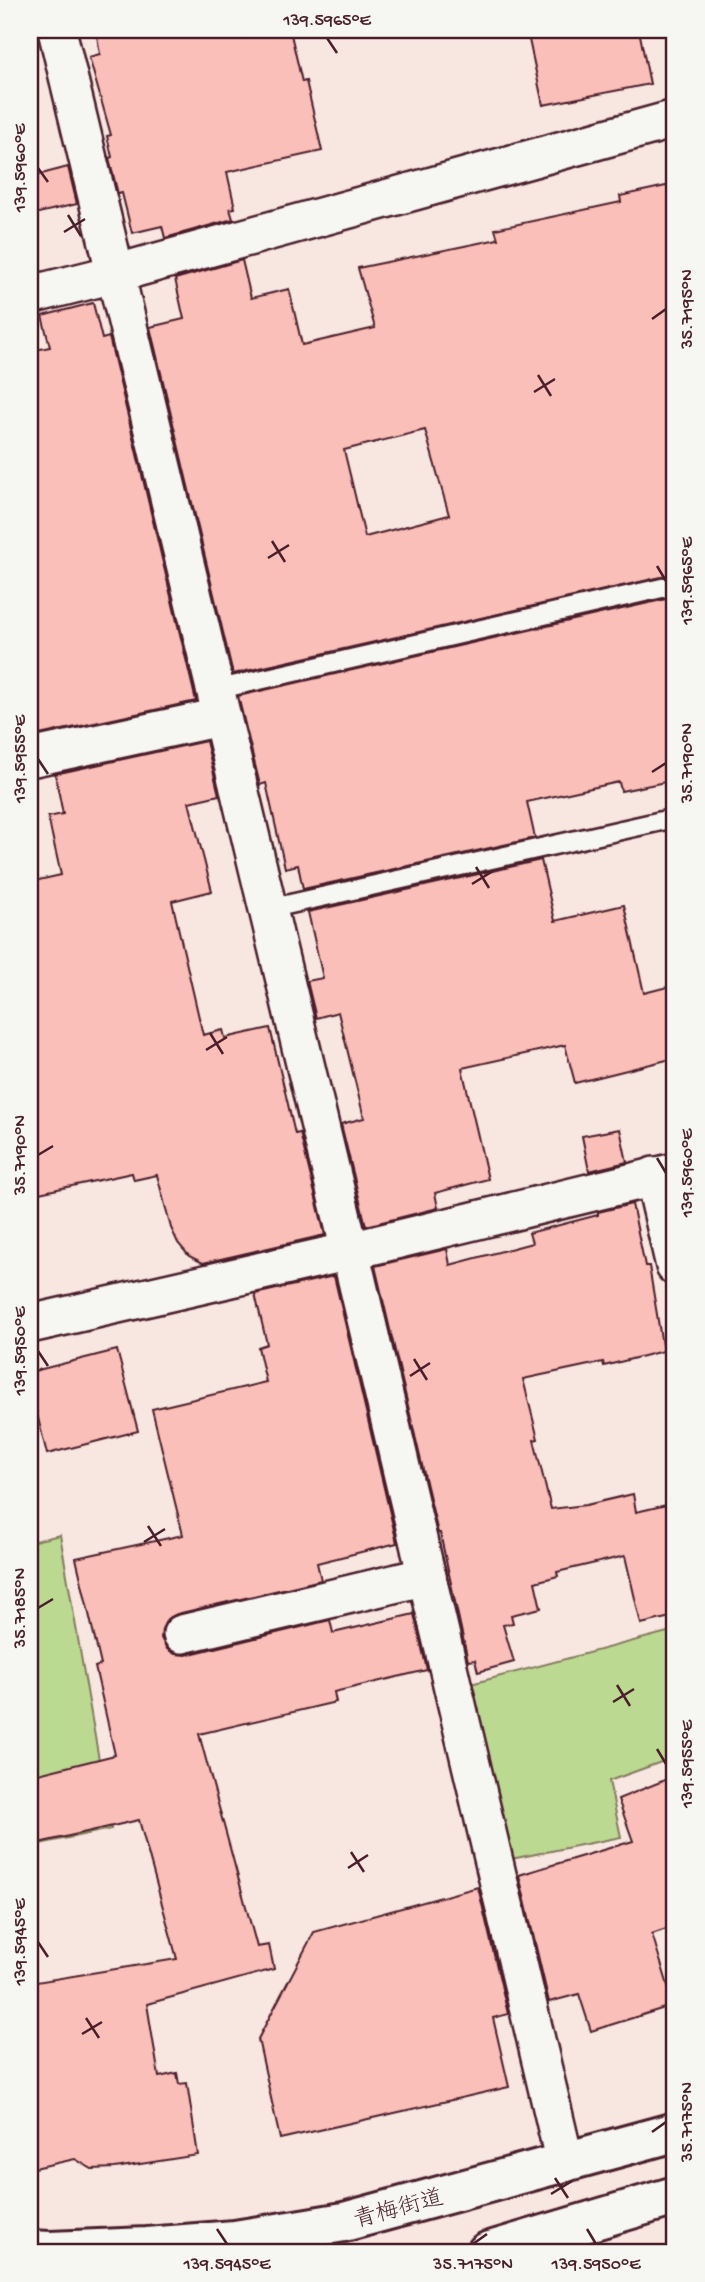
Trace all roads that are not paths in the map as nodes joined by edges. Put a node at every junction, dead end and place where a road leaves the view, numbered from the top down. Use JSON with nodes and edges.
{"nodes":[{"id":1,"x":57,"y":30,"type":"edge"},
{"id":2,"x":675,"y":119,"type":"edge"},
{"id":3,"x":114,"y":274,"type":"junction"},
{"id":4,"x":30,"y":295,"type":"edge"},
{"id":5,"x":675,"y":585,"type":"edge"},
{"id":6,"x":218,"y":703,"type":"junction"},
{"id":7,"x":30,"y":758,"type":"edge"},
{"id":8,"x":675,"y":818,"type":"edge"},
{"id":9,"x":268,"y":909,"type":"junction"},
{"id":10,"x":665,"y":1174,"type":"edge"},
{"id":11,"x":350,"y":1251,"type":"junction"},
{"id":12,"x":675,"y":1266,"type":"edge"},
{"id":13,"x":30,"y":1324,"type":"edge"},
{"id":14,"x":427,"y":1576,"type":"junction"},
{"id":15,"x":182,"y":1634,"type":"dead end"},
{"id":16,"x":675,"y":2133,"type":"edge"},
{"id":17,"x":565,"y":2163,"type":"junction"},
{"id":18,"x":675,"y":2196,"type":"edge"},
{"id":19,"x":30,"y":2250,"type":"edge"},
{"id":20,"x":487,"y":2252,"type":"edge"}],
"edges":[{"from":1,"to":3,"type":"street"},
{"from":2,"to":3,"type":"street"},
{"from":3,"to":4,"type":"street"},
{"from":3,"to":6,"type":"street"},
{"from":5,"to":6,"type":"lane"},
{"from":6,"to":7,"type":"street"},
{"from":6,"to":9,"type":"street"},
{"from":8,"to":9,"type":"lane"},
{"from":9,"to":11,"type":"street"},
{"from":10,"to":11,"type":"street"},
{"from":10,"to":12,"type":"street"},
{"from":11,"to":13,"type":"street"},
{"from":11,"to":14,"type":"street"},
{"from":14,"to":15,"type":"street"},
{"from":14,"to":17,"type":"street"},
{"from":16,"to":17,"type":"main road","name":"青梅街道"},
{"from":17,"to":19,"type":"main road","name":"青梅街道"},
{"from":18,"to":20,"type":"main road"}]}
